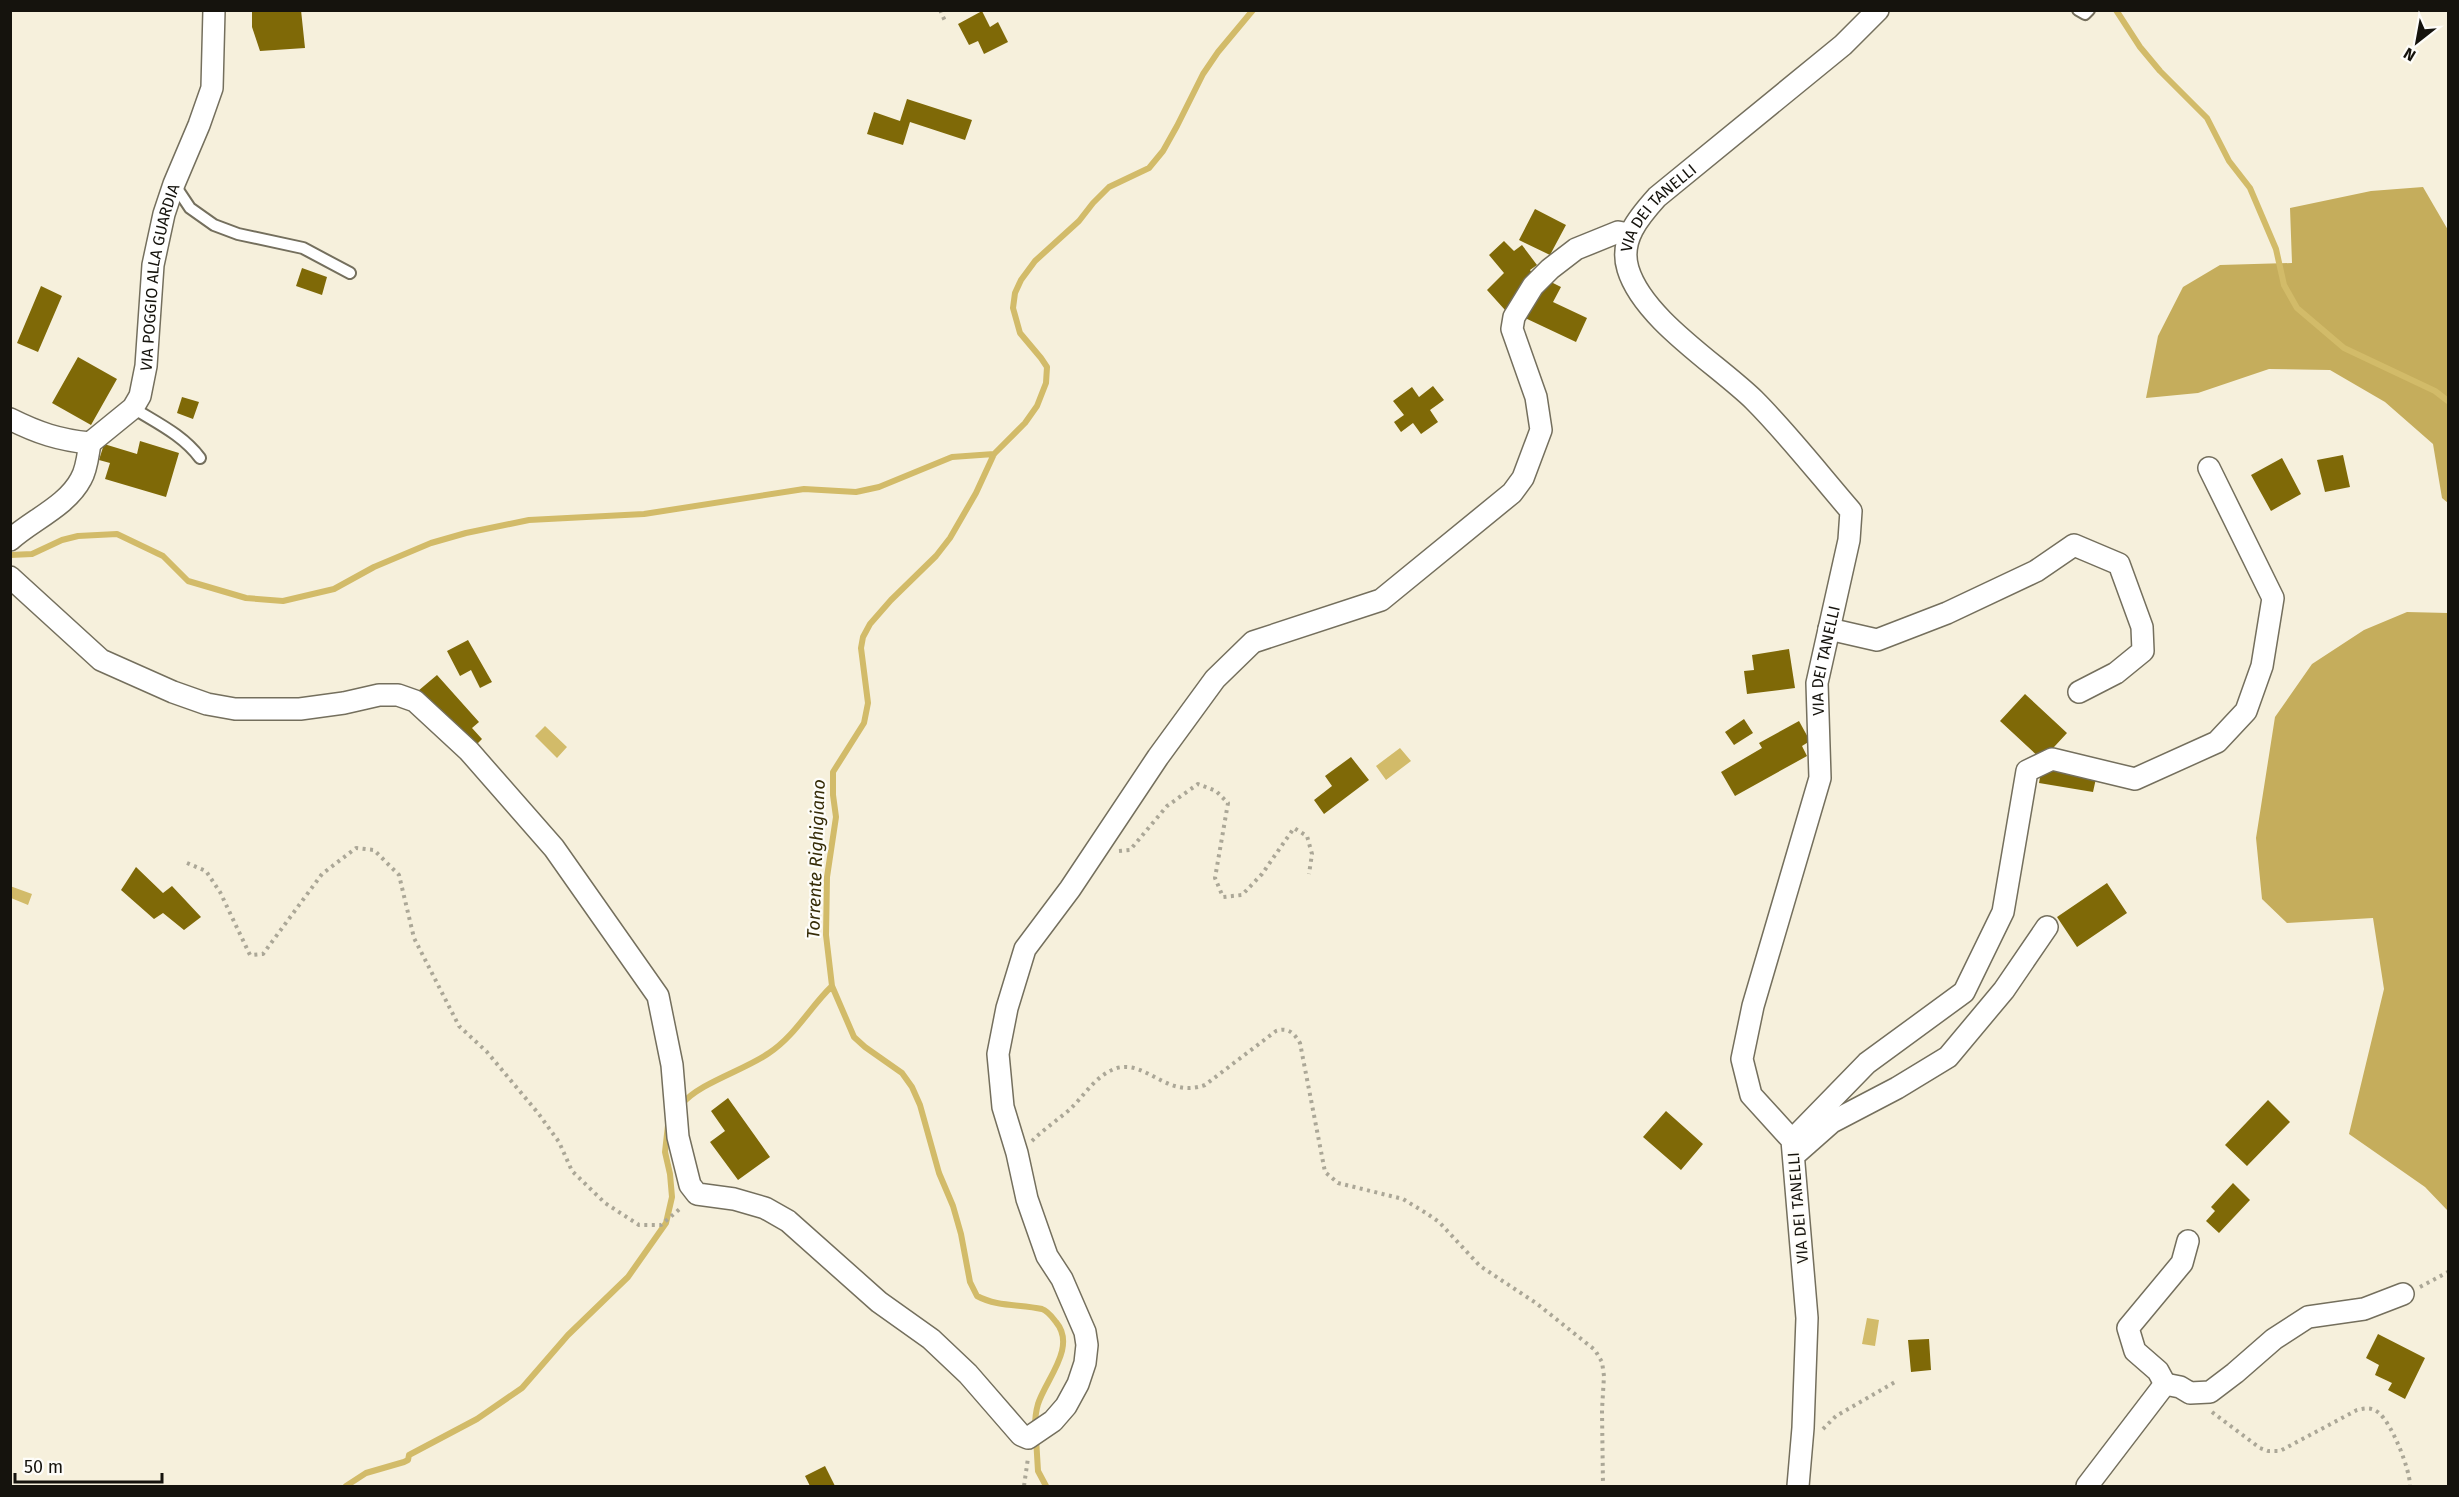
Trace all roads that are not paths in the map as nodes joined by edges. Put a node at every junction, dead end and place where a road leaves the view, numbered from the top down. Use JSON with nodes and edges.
{"nodes":[{"id":1,"x":214,"y":10,"type":"edge"},
{"id":2,"x":1878,"y":10,"type":"edge"},
{"id":3,"x":2078,"y":10,"type":"edge"},
{"id":4,"x":2090,"y":10,"type":"edge"},
{"id":5,"x":174,"y":184,"type":"junction"},
{"id":6,"x":1629,"y":234,"type":"junction"},
{"id":7,"x":350,"y":273,"type":"dead end"},
{"id":8,"x":133,"y":408,"type":"junction"},
{"id":9,"x":10,"y":419,"type":"edge"},
{"id":10,"x":90,"y":443,"type":"junction"},
{"id":11,"x":200,"y":458,"type":"dead end"},
{"id":12,"x":2209,"y":468,"type":"dead end"},
{"id":13,"x":10,"y":540,"type":"edge"},
{"id":14,"x":10,"y":577,"type":"edge"},
{"id":15,"x":1829,"y":629,"type":"junction"},
{"id":16,"x":2079,"y":692,"type":"dead end"},
{"id":17,"x":2047,"y":927,"type":"dead end"},
{"id":18,"x":1792,"y":1148,"type":"junction"},
{"id":19,"x":2188,"y":1240,"type":"dead end"},
{"id":20,"x":2403,"y":1294,"type":"road end"},
{"id":21,"x":2165,"y":1384,"type":"junction"},
{"id":22,"x":1798,"y":1486,"type":"edge"},
{"id":23,"x":2087,"y":1486,"type":"edge"}],
"edges":[{"from":1,"to":5,"type":"street","name":"VIA POGGIO ALLA GUARDIA"},
{"from":2,"to":6,"type":"street","name":"VIA DEI TANELLI"},
{"from":3,"to":4,"type":"lane"},
{"from":5,"to":7,"type":"lane"},
{"from":5,"to":8,"type":"street","name":"VIA POGGIO ALLA GUARDIA"},
{"from":6,"to":14,"type":"street"},
{"from":6,"to":15,"type":"street","name":"VIA DEI TANELLI"},
{"from":8,"to":10,"type":"street"},
{"from":8,"to":11,"type":"lane"},
{"from":9,"to":10,"type":"street"},
{"from":10,"to":13,"type":"street"},
{"from":12,"to":18,"type":"street"},
{"from":15,"to":16,"type":"street"},
{"from":15,"to":18,"type":"street","name":"VIA DEI TANELLI"},
{"from":17,"to":18,"type":"street"},
{"from":18,"to":22,"type":"street","name":"VIA DEI TANELLI"},
{"from":19,"to":21,"type":"street"},
{"from":20,"to":21,"type":"street"},
{"from":21,"to":23,"type":"street"}]}
